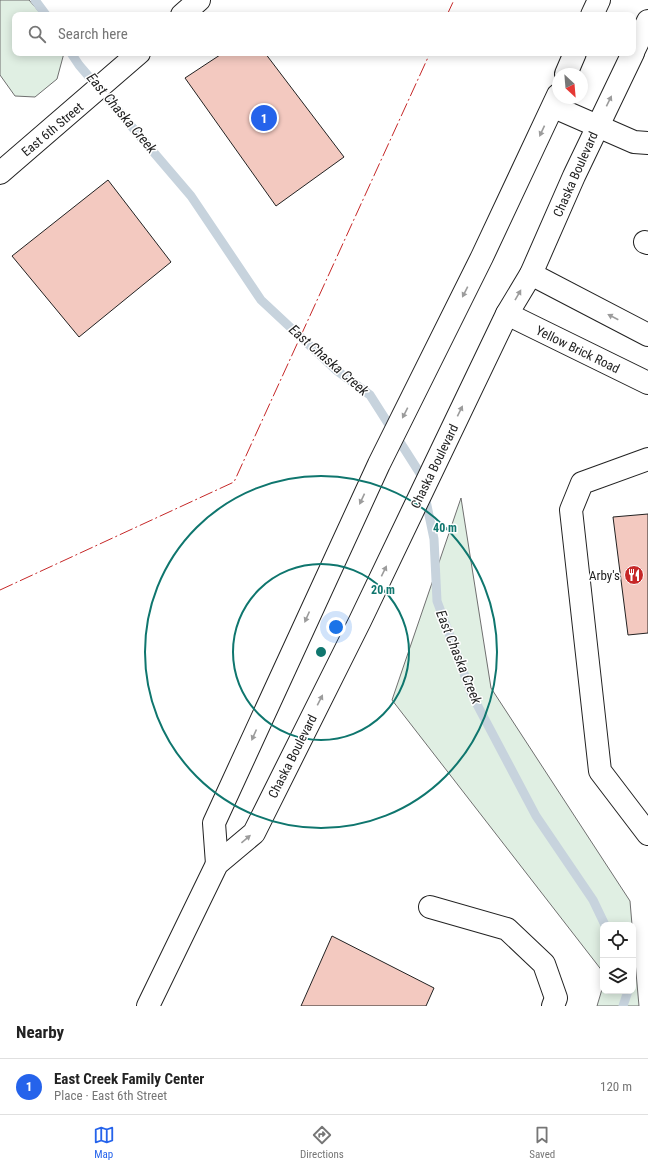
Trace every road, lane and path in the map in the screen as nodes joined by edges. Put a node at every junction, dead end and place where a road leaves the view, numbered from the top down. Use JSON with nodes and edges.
{"nodes":[{"id":1,"x":199,"y":0,"type":"edge"},
{"id":2,"x":599,"y":0,"type":"edge"},
{"id":3,"x":185,"y":12,"type":"edge"},
{"id":4,"x":593,"y":12,"type":"edge"},
{"id":5,"x":648,"y":21,"type":"edge"},
{"id":6,"x":636,"y":47,"type":"edge"},
{"id":7,"x":136,"y":56,"type":"edge"},
{"id":8,"x":574,"y":56,"type":"edge"},
{"id":9,"x":632,"y":56,"type":"edge"},
{"id":10,"x":569,"y":68,"type":"edge"},
{"id":11,"x":555,"y":104,"type":"edge"},
{"id":12,"x":561,"y":104,"type":"edge"},
{"id":13,"x":598,"y":126,"type":"junction"},
{"id":14,"x":648,"y":143,"type":"edge"},
{"id":15,"x":0,"y":173,"type":"edge"},
{"id":16,"x":530,"y":274,"type":"junction"},
{"id":17,"x":508,"y":314,"type":"junction"},
{"id":18,"x":648,"y":335,"type":"edge"},
{"id":19,"x":648,"y":383,"type":"edge"},
{"id":20,"x":648,"y":459,"type":"edge"},
{"id":21,"x":648,"y":834,"type":"edge"},
{"id":22,"x":216,"y":864,"type":"junction"},
{"id":23,"x":430,"y":907,"type":"dead end"},
{"id":24,"x":148,"y":1006,"type":"edge"},
{"id":25,"x":553,"y":1006,"type":"edge"}],
"edges":[{"from":1,"to":3,"type":"main road"},
{"from":2,"to":4,"type":"main road"},
{"from":5,"to":6,"type":"main road","name":"Chaska Boulevard"},
{"from":7,"to":15,"type":"main road","name":"East 6th Street"},
{"from":8,"to":10,"type":"main road"},
{"from":13,"to":9,"type":"main road","name":"Chaska Boulevard","one_way":true},
{"from":11,"to":22,"type":"main road","name":"Chaska Boulevard","one_way":true},
{"from":12,"to":13,"type":"main road"},
{"from":13,"to":14,"type":"main road"},
{"from":13,"to":16,"type":"main road","name":"Chaska Boulevard"},
{"from":17,"to":16,"type":"main road","name":"Chaska Boulevard","one_way":true},
{"from":18,"to":16,"type":"main road","one_way":true},
{"from":17,"to":19,"type":"main road","name":"Yellow Brick Road"},
{"from":22,"to":17,"type":"main road","name":"Chaska Boulevard","one_way":true},
{"from":20,"to":21,"type":"main road"},
{"from":22,"to":24,"type":"main road","name":"Chaska Boulevard"},
{"from":23,"to":25,"type":"main road"}]}
